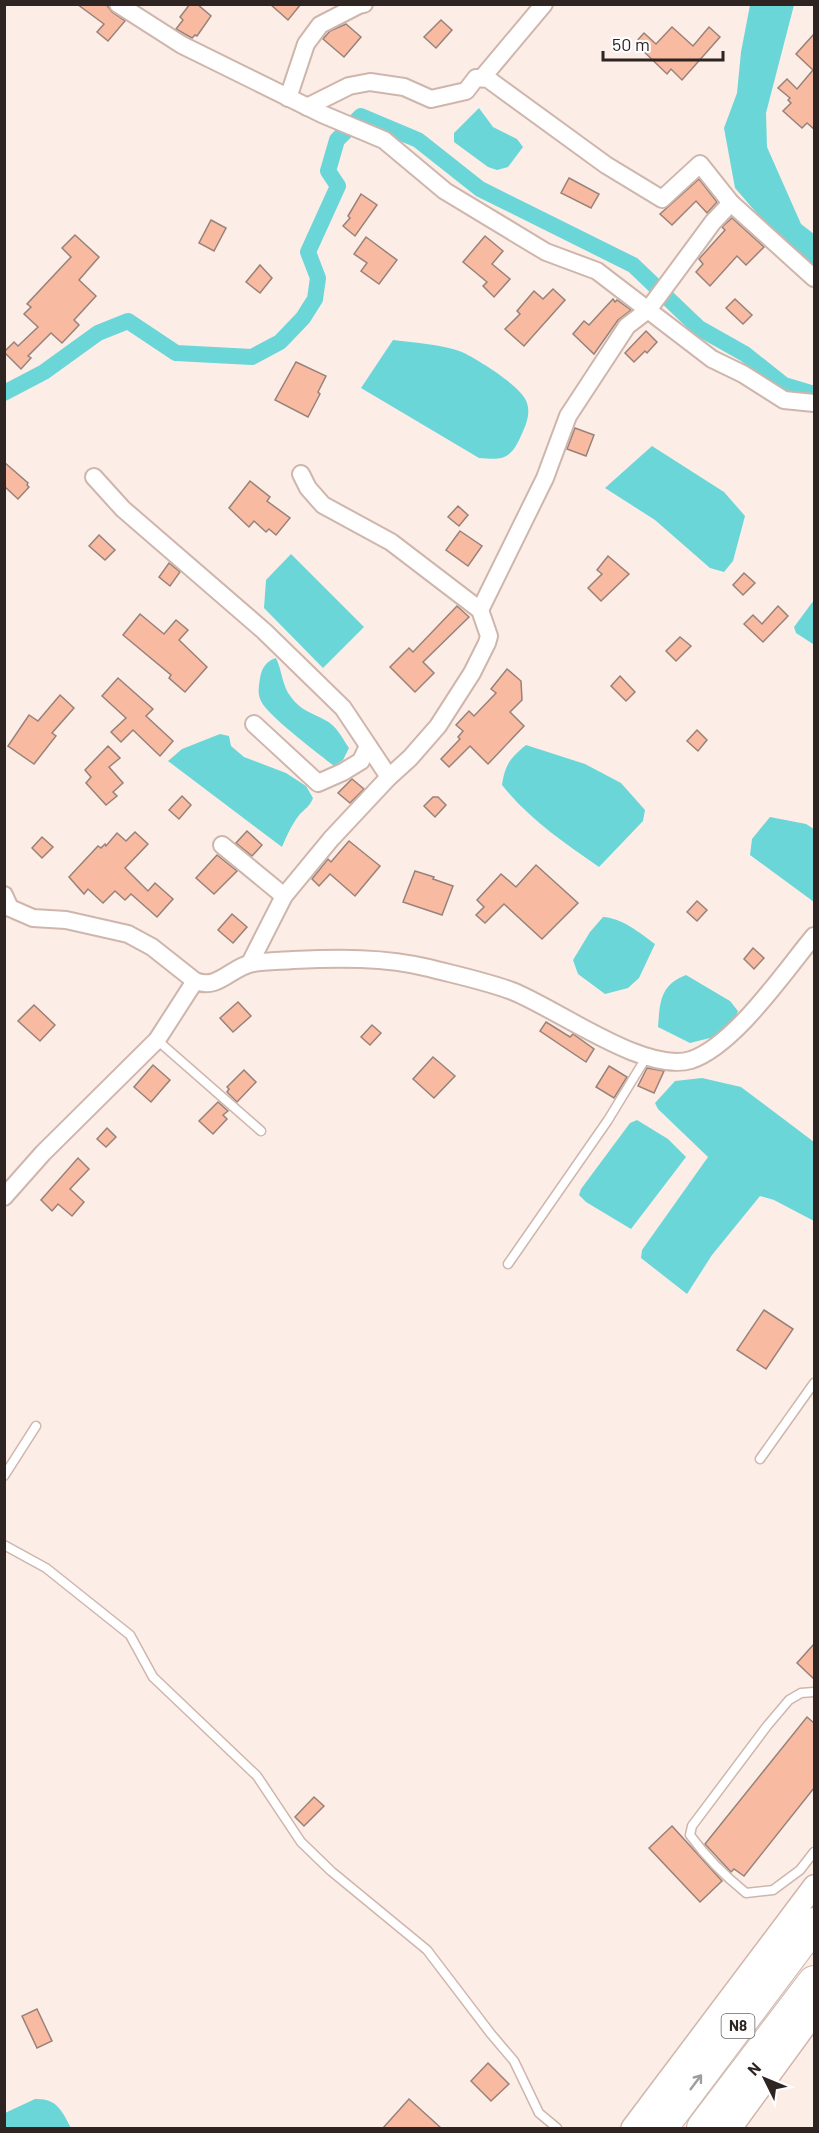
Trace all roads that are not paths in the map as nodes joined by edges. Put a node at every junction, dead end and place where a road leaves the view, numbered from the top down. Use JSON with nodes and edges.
{"nodes":[{"id":1,"x":118,"y":4,"type":"edge"},
{"id":2,"x":364,"y":4,"type":"edge"},
{"id":3,"x":544,"y":4,"type":"edge"},
{"id":4,"x":359,"y":5,"type":"edge"},
{"id":5,"x":482,"y":78,"type":"junction"},
{"id":6,"x":288,"y":98,"type":"junction"},
{"id":7,"x":307,"y":106,"type":"junction"},
{"id":8,"x":731,"y":203,"type":"junction"},
{"id":9,"x":814,"y":278,"type":"edge"},
{"id":10,"x":648,"y":310,"type":"junction"},
{"id":11,"x":814,"y":403,"type":"edge"},
{"id":12,"x":301,"y":474,"type":"dead end"},
{"id":13,"x":94,"y":477,"type":"dead end"},
{"id":14,"x":480,"y":610,"type":"junction"},
{"id":15,"x":254,"y":724,"type":"dead end"},
{"id":16,"x":368,"y":746,"type":"junction"},
{"id":17,"x":389,"y":777,"type":"junction"},
{"id":18,"x":222,"y":844,"type":"dead end"},
{"id":19,"x":4,"y":895,"type":"edge"},
{"id":20,"x":284,"y":896,"type":"junction"},
{"id":21,"x":814,"y":936,"type":"edge"},
{"id":22,"x":250,"y":963,"type":"junction"},
{"id":23,"x":195,"y":981,"type":"junction"},
{"id":24,"x":157,"y":1040,"type":"junction"},
{"id":25,"x":646,"y":1056,"type":"junction"},
{"id":26,"x":261,"y":1131,"type":"dead end"},
{"id":27,"x":4,"y":1197,"type":"edge"},
{"id":28,"x":508,"y":1264,"type":"dead end"},
{"id":29,"x":814,"y":1383,"type":"edge"},
{"id":30,"x":36,"y":1426,"type":"dead end"},
{"id":31,"x":760,"y":1459,"type":"dead end"},
{"id":32,"x":4,"y":1476,"type":"edge"},
{"id":33,"x":4,"y":1545,"type":"edge"},
{"id":34,"x":814,"y":1692,"type":"edge"},
{"id":35,"x":814,"y":1852,"type":"edge"},
{"id":36,"x":814,"y":1886,"type":"edge"},
{"id":37,"x":814,"y":1924,"type":"edge"},
{"id":38,"x":814,"y":1982,"type":"edge"},
{"id":39,"x":814,"y":2014,"type":"edge"},
{"id":40,"x":557,"y":2128,"type":"edge"},
{"id":41,"x":632,"y":2128,"type":"edge"},
{"id":42,"x":661,"y":2128,"type":"edge"},
{"id":43,"x":703,"y":2128,"type":"edge"},
{"id":44,"x":731,"y":2128,"type":"edge"}],
"edges":[{"from":1,"to":6,"type":"street"},
{"from":2,"to":4,"type":"street"},
{"from":3,"to":5,"type":"street"},
{"from":4,"to":6,"type":"street"},
{"from":5,"to":7,"type":"street"},
{"from":5,"to":8,"type":"street"},
{"from":6,"to":7,"type":"street"},
{"from":7,"to":10,"type":"street"},
{"from":8,"to":9,"type":"street"},
{"from":8,"to":10,"type":"street"},
{"from":10,"to":11,"type":"street"},
{"from":10,"to":14,"type":"street"},
{"from":12,"to":14,"type":"street"},
{"from":13,"to":16,"type":"street"},
{"from":14,"to":17,"type":"street"},
{"from":15,"to":16,"type":"street"},
{"from":16,"to":17,"type":"street"},
{"from":17,"to":20,"type":"street"},
{"from":18,"to":20,"type":"street"},
{"from":19,"to":23,"type":"street"},
{"from":20,"to":22,"type":"street"},
{"from":21,"to":25,"type":"street"},
{"from":22,"to":23,"type":"street"},
{"from":22,"to":25,"type":"street"},
{"from":23,"to":24,"type":"street"},
{"from":24,"to":26,"type":"lane"},
{"from":24,"to":27,"type":"street"},
{"from":25,"to":28,"type":"lane"},
{"from":29,"to":31,"type":"lane"},
{"from":30,"to":32,"type":"lane"},
{"from":33,"to":40,"type":"lane"},
{"from":34,"to":35,"type":"lane"},
{"from":36,"to":41,"type":"street"},
{"from":42,"to":37,"type":"highway","number":"N8","one_way":true},
{"from":38,"to":43,"type":"highway","number":"N8"},
{"from":39,"to":44,"type":"street"}]}
